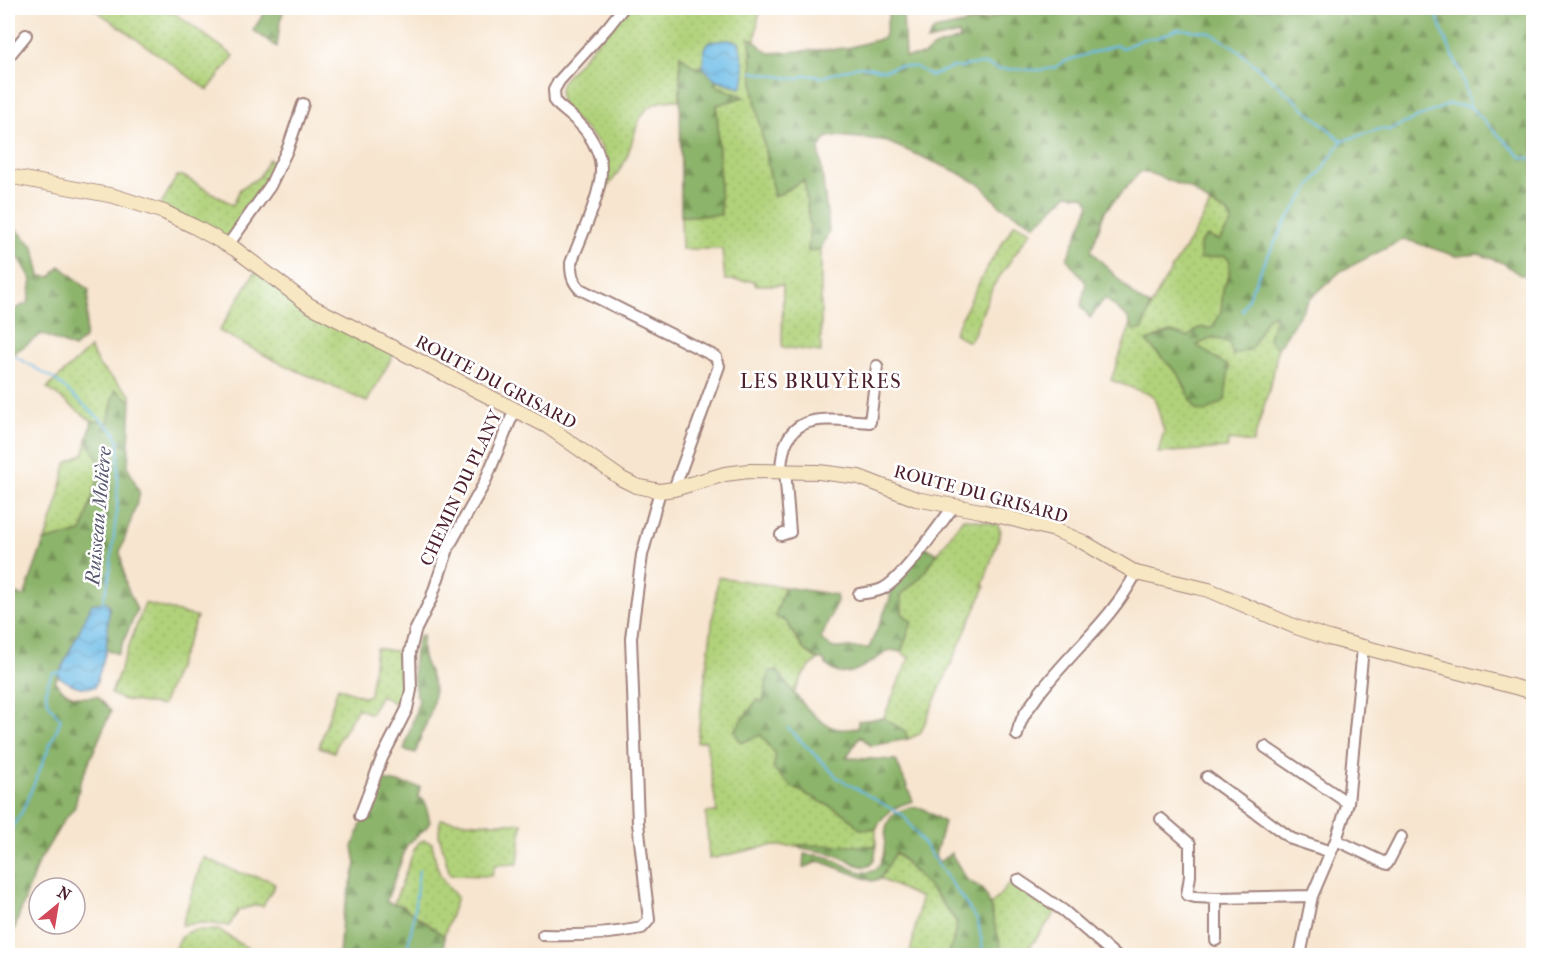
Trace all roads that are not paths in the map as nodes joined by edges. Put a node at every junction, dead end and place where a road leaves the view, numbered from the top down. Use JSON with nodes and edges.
{"nodes":[{"id":1,"x":623,"y":8,"type":"edge"},
{"id":2,"x":26,"y":35,"type":"dead end"},
{"id":3,"x":8,"y":57,"type":"edge"},
{"id":4,"x":303,"y":104,"type":"dead end"},
{"id":5,"x":8,"y":176,"type":"edge"},
{"id":6,"x":228,"y":245,"type":"junction"},
{"id":7,"x":877,"y":366,"type":"dead end"},
{"id":8,"x":515,"y":410,"type":"junction"},
{"id":9,"x":783,"y":470,"type":"junction"},
{"id":10,"x":674,"y":489,"type":"junction"},
{"id":11,"x":660,"y":491,"type":"junction"},
{"id":12,"x":954,"y":506,"type":"junction"},
{"id":13,"x":782,"y":535,"type":"dead end"},
{"id":14,"x":1136,"y":573,"type":"junction"},
{"id":15,"x":859,"y":594,"type":"dead end"},
{"id":16,"x":1363,"y":648,"type":"junction"},
{"id":17,"x":1533,"y":692,"type":"edge"},
{"id":18,"x":1017,"y":735,"type":"dead end"},
{"id":19,"x":1264,"y":747,"type":"dead end"},
{"id":20,"x":1208,"y":777,"type":"dead end"},
{"id":21,"x":1348,"y":803,"type":"junction"},
{"id":22,"x":360,"y":816,"type":"dead end"},
{"id":23,"x":1161,"y":819,"type":"dead end"},
{"id":24,"x":1401,"y":837,"type":"dead end"},
{"id":25,"x":1336,"y":840,"type":"junction"},
{"id":26,"x":1331,"y":852,"type":"junction"},
{"id":27,"x":1018,"y":880,"type":"dead end"},
{"id":28,"x":1312,"y":896,"type":"junction"},
{"id":29,"x":1216,"y":897,"type":"junction"},
{"id":30,"x":543,"y":935,"type":"dead end"},
{"id":31,"x":1216,"y":940,"type":"dead end"},
{"id":32,"x":1116,"y":956,"type":"edge"},
{"id":33,"x":1300,"y":956,"type":"edge"}],
"edges":[{"from":1,"to":10,"type":"street"},
{"from":2,"to":3,"type":"street"},
{"from":4,"to":6,"type":"street"},
{"from":5,"to":6,"type":"street","name":"ROUTE DU GRISARD"},
{"from":6,"to":8,"type":"street","name":"ROUTE DU GRISARD"},
{"from":7,"to":9,"type":"street"},
{"from":8,"to":11,"type":"street","name":"ROUTE DU GRISARD"},
{"from":8,"to":22,"type":"street","name":"CHEMIN DU PLANY"},
{"from":9,"to":10,"type":"street","name":"ROUTE DU GRISARD"},
{"from":9,"to":12,"type":"street","name":"ROUTE DU GRISARD"},
{"from":9,"to":13,"type":"street"},
{"from":10,"to":11,"type":"street","name":"ROUTE DU GRISARD"},
{"from":11,"to":30,"type":"street"},
{"from":12,"to":14,"type":"street","name":"ROUTE DU GRISARD"},
{"from":12,"to":15,"type":"street"},
{"from":14,"to":16,"type":"street","name":"ROUTE DU GRISARD"},
{"from":14,"to":18,"type":"street"},
{"from":16,"to":17,"type":"street","name":"ROUTE DU GRISARD"},
{"from":16,"to":21,"type":"street"},
{"from":19,"to":21,"type":"street"},
{"from":20,"to":26,"type":"street"},
{"from":21,"to":25,"type":"street"},
{"from":23,"to":29,"type":"street"},
{"from":24,"to":25,"type":"street"},
{"from":25,"to":26,"type":"street"},
{"from":26,"to":28,"type":"street"},
{"from":27,"to":32,"type":"street"},
{"from":28,"to":29,"type":"street"},
{"from":28,"to":33,"type":"street"},
{"from":29,"to":31,"type":"street"}]}
